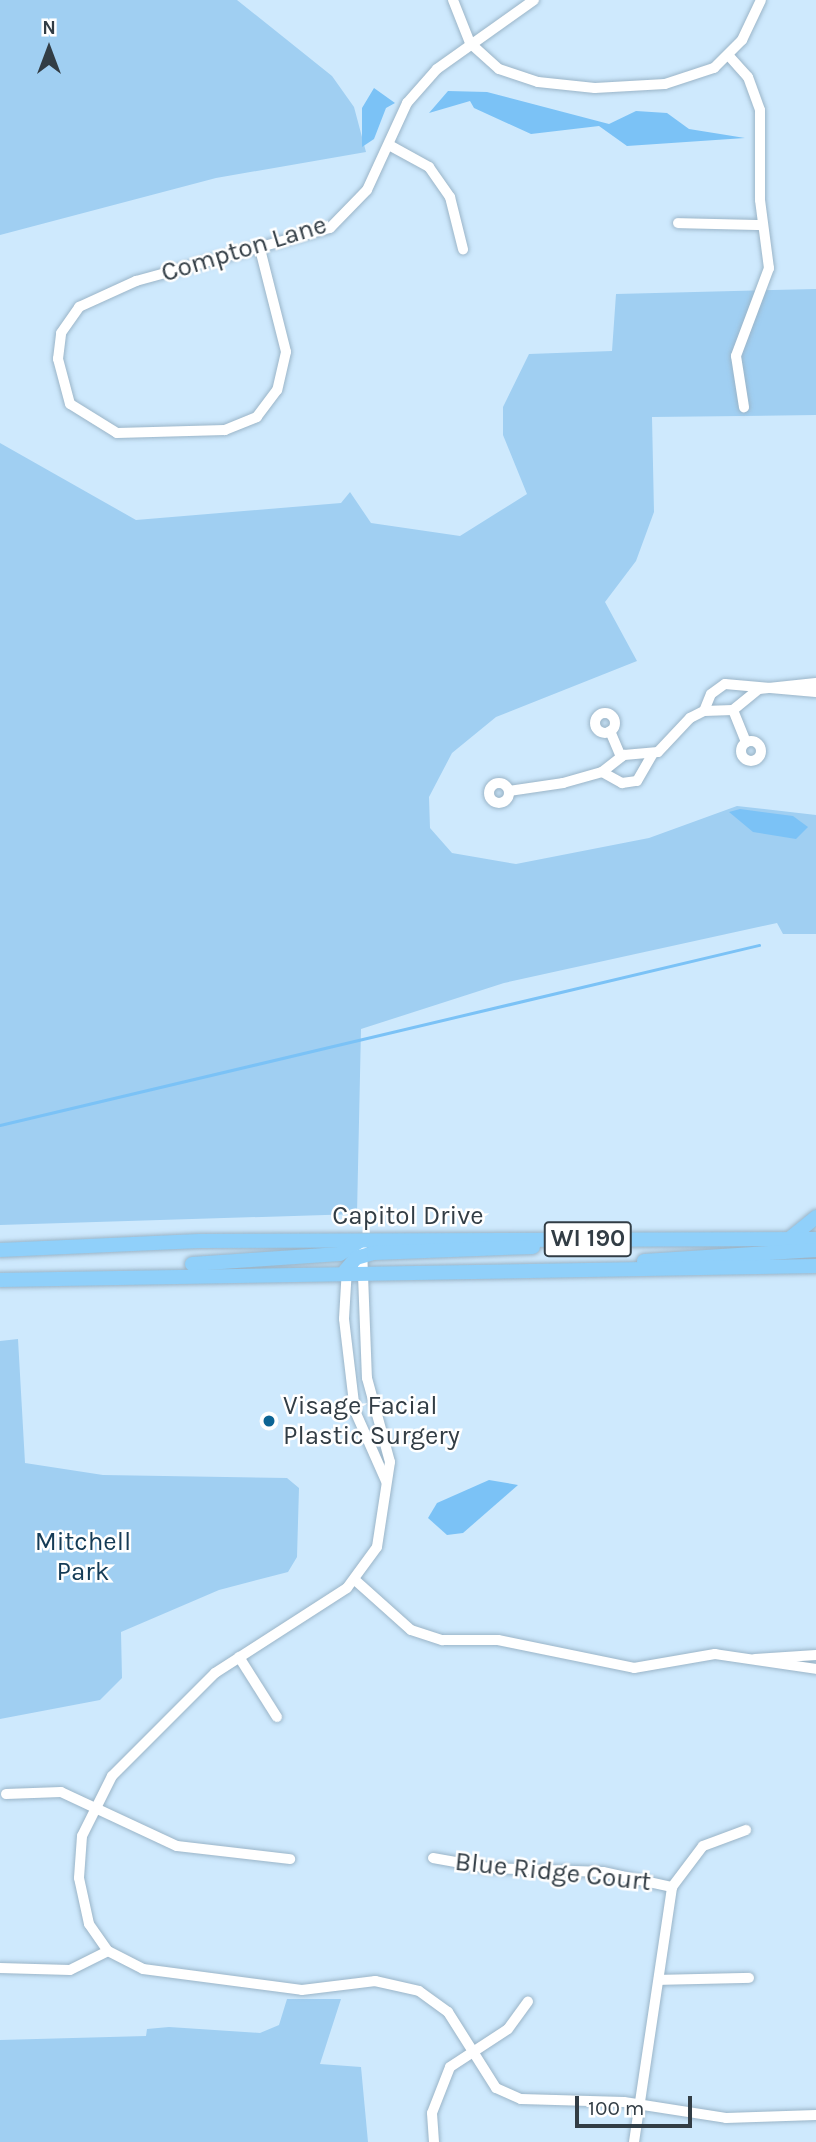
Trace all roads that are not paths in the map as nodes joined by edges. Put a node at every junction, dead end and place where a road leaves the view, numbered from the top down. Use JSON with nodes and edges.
{"nodes":[{"id":1,"x":453,"y":0,"type":"edge"},
{"id":2,"x":534,"y":0,"type":"edge"},
{"id":3,"x":761,"y":0,"type":"edge"},
{"id":4,"x":470,"y":43,"type":"junction"},
{"id":5,"x":729,"y":56,"type":"junction"},
{"id":6,"x":390,"y":145,"type":"junction"},
{"id":7,"x":678,"y":223,"type":"dead end"},
{"id":8,"x":762,"y":225,"type":"junction"},
{"id":9,"x":260,"y":249,"type":"junction"},
{"id":10,"x":463,"y":249,"type":"dead end"},
{"id":11,"x":744,"y":407,"type":"dead end"},
{"id":12,"x":816,"y":683,"type":"edge"},
{"id":13,"x":758,"y":689,"type":"junction"},
{"id":14,"x":816,"y":692,"type":"edge"},
{"id":15,"x":733,"y":710,"type":"junction"},
{"id":16,"x":704,"y":711,"type":"junction"},
{"id":17,"x":610,"y":731,"type":"dead end"},
{"id":18,"x":746,"y":742,"type":"dead end"},
{"id":19,"x":653,"y":753,"type":"junction"},
{"id":20,"x":621,"y":757,"type":"junction"},
{"id":21,"x":602,"y":772,"type":"junction"},
{"id":22,"x":509,"y":791,"type":"dead end"},
{"id":23,"x":816,"y":1217,"type":"edge"},
{"id":24,"x":789,"y":1239,"type":"junction"},
{"id":25,"x":816,"y":1239,"type":"edge"},
{"id":26,"x":361,"y":1248,"type":"junction"},
{"id":27,"x":0,"y":1250,"type":"edge"},
{"id":28,"x":816,"y":1250,"type":"edge"},
{"id":29,"x":816,"y":1266,"type":"edge"},
{"id":30,"x":605,"y":1268,"type":"junction"},
{"id":31,"x":366,"y":1270,"type":"junction"},
{"id":32,"x":345,"y":1271,"type":"junction"},
{"id":33,"x":143,"y":1273,"type":"junction"},
{"id":34,"x":0,"y":1280,"type":"edge"},
{"id":35,"x":368,"y":1378,"type":"junction"},
{"id":36,"x":350,"y":1379,"type":"junction"},
{"id":37,"x":386,"y":1481,"type":"junction"},
{"id":38,"x":355,"y":1580,"type":"junction"},
{"id":39,"x":816,"y":1655,"type":"edge"},
{"id":40,"x":239,"y":1657,"type":"junction"},
{"id":41,"x":755,"y":1659,"type":"junction"},
{"id":42,"x":816,"y":1669,"type":"edge"},
{"id":43,"x":277,"y":1717,"type":"dead end"},
{"id":44,"x":6,"y":1794,"type":"dead end"},
{"id":45,"x":94,"y":1805,"type":"junction"},
{"id":46,"x":746,"y":1830,"type":"dead end"},
{"id":47,"x":433,"y":1858,"type":"dead end"},
{"id":48,"x":290,"y":1859,"type":"dead end"},
{"id":49,"x":671,"y":1887,"type":"junction"},
{"id":50,"x":108,"y":1951,"type":"junction"},
{"id":51,"x":0,"y":1968,"type":"edge"},
{"id":52,"x":749,"y":1978,"type":"dead end"},
{"id":53,"x":659,"y":1980,"type":"junction"},
{"id":54,"x":528,"y":2001,"type":"dead end"},
{"id":55,"x":470,"y":2055,"type":"junction"},
{"id":56,"x":639,"y":2104,"type":"junction"},
{"id":57,"x":816,"y":2115,"type":"edge"},
{"id":58,"x":434,"y":2142,"type":"edge"},
{"id":59,"x":634,"y":2142,"type":"edge"}],
"edges":[{"from":1,"to":4,"type":"street"},
{"from":2,"to":4,"type":"street","name":"Compton Lane"},
{"from":3,"to":5,"type":"street"},
{"from":4,"to":5,"type":"street"},
{"from":4,"to":6,"type":"street","name":"Compton Lane"},
{"from":5,"to":8,"type":"street"},
{"from":6,"to":9,"type":"street","name":"Compton Lane"},
{"from":6,"to":10,"type":"street"},
{"from":7,"to":8,"type":"street"},
{"from":8,"to":11,"type":"street"},
{"from":9,"to":9,"type":"street","name":"Compton Lane"},
{"from":12,"to":13,"type":"street"},
{"from":13,"to":14,"type":"street"},
{"from":13,"to":15,"type":"street"},
{"from":13,"to":16,"type":"street"},
{"from":15,"to":16,"type":"street"},
{"from":15,"to":18,"type":"street"},
{"from":16,"to":19,"type":"street"},
{"from":17,"to":20,"type":"street"},
{"from":19,"to":20,"type":"street"},
{"from":19,"to":21,"type":"street"},
{"from":20,"to":21,"type":"street"},
{"from":21,"to":22,"type":"street"},
{"from":23,"to":24,"type":"main road"},
{"from":24,"to":25,"type":"main road","number":"WI 190"},
{"from":24,"to":26,"type":"main road","name":"Capitol Drive","number":"WI 190"},
{"from":26,"to":27,"type":"main road","name":"Capitol Drive"},
{"from":26,"to":31,"type":"street"},
{"from":26,"to":32,"type":"main road"},
{"from":26,"to":33,"type":"main road"},
{"from":28,"to":30,"type":"main road"},
{"from":29,"to":30,"type":"main road","name":"Capitol Drive","number":"WI 190"},
{"from":30,"to":31,"type":"main road","name":"Capitol Drive","number":"WI 190"},
{"from":31,"to":32,"type":"main road","number":"WI 190"},
{"from":31,"to":35,"type":"street"},
{"from":32,"to":33,"type":"main road","name":"Capitol Drive","number":"WI 190"},
{"from":32,"to":36,"type":"street"},
{"from":33,"to":34,"type":"main road","name":"Capitol Drive","number":"WI 190"},
{"from":35,"to":36,"type":"street"},
{"from":35,"to":37,"type":"street"},
{"from":36,"to":37,"type":"street"},
{"from":37,"to":38,"type":"street"},
{"from":38,"to":40,"type":"street"},
{"from":38,"to":41,"type":"street"},
{"from":39,"to":41,"type":"street"},
{"from":40,"to":43,"type":"street"},
{"from":40,"to":45,"type":"street"},
{"from":41,"to":42,"type":"street"},
{"from":44,"to":45,"type":"street"},
{"from":45,"to":48,"type":"street"},
{"from":45,"to":50,"type":"street"},
{"from":46,"to":49,"type":"street"},
{"from":47,"to":49,"type":"street","name":"Blue Ridge Court"},
{"from":49,"to":53,"type":"street"},
{"from":50,"to":51,"type":"street"},
{"from":50,"to":55,"type":"street"},
{"from":52,"to":53,"type":"street"},
{"from":53,"to":56,"type":"street"},
{"from":54,"to":55,"type":"street"},
{"from":55,"to":56,"type":"street"},
{"from":55,"to":58,"type":"street"},
{"from":56,"to":57,"type":"street"},
{"from":56,"to":59,"type":"street"}]}
